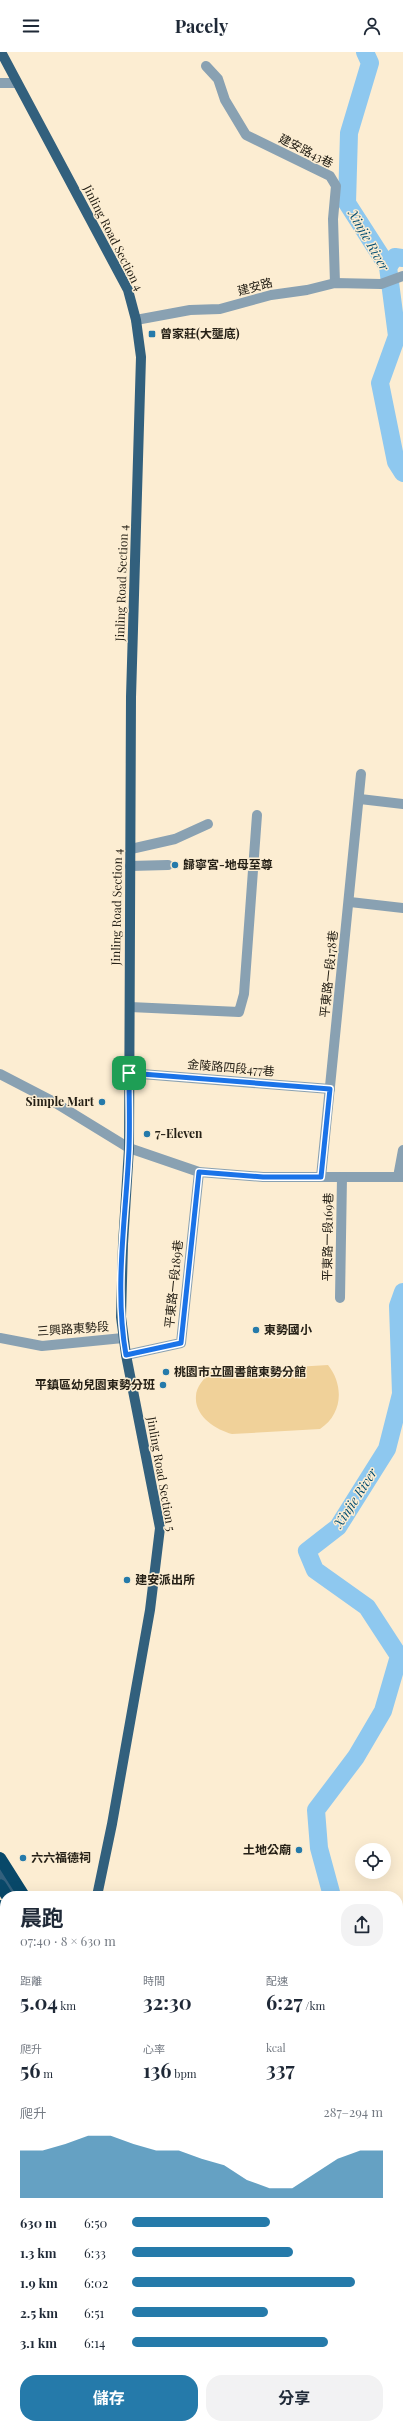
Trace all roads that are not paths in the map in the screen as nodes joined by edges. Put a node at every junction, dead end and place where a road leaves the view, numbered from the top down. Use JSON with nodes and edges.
{"nodes":[{"id":1,"x":1,"y":52,"type":"edge"},
{"id":2,"x":206,"y":66,"type":"dead end"},
{"id":3,"x":0,"y":83,"type":"edge"},
{"id":4,"x":18,"y":83,"type":"junction"},
{"id":5,"x":403,"y":276,"type":"edge"},
{"id":6,"x":335,"y":283,"type":"junction"},
{"id":7,"x":136,"y":320,"type":"junction"},
{"id":8,"x":362,"y":774,"type":"dead end"},
{"id":9,"x":360,"y":799,"type":"junction"},
{"id":10,"x":403,"y":804,"type":"edge"},
{"id":11,"x":257,"y":815,"type":"dead end"},
{"id":12,"x":208,"y":824,"type":"dead end"},
{"id":13,"x":131,"y":849,"type":"junction"},
{"id":14,"x":168,"y":865,"type":"dead end"},
{"id":15,"x":130,"y":866,"type":"junction"},
{"id":16,"x":350,"y":902,"type":"junction"},
{"id":17,"x":403,"y":908,"type":"edge"},
{"id":18,"x":130,"y":1007,"type":"junction"},
{"id":19,"x":129,"y":1073,"type":"junction"},
{"id":20,"x":0,"y":1074,"type":"edge"},
{"id":21,"x":330,"y":1089,"type":"junction"},
{"id":22,"x":129,"y":1148,"type":"junction"},
{"id":23,"x":403,"y":1150,"type":"edge"},
{"id":24,"x":199,"y":1172,"type":"junction"},
{"id":25,"x":321,"y":1177,"type":"junction"},
{"id":26,"x":342,"y":1177,"type":"junction"},
{"id":27,"x":400,"y":1177,"type":"edge"},
{"id":28,"x":340,"y":1298,"type":"dead end"},
{"id":29,"x":0,"y":1338,"type":"edge"},
{"id":30,"x":123,"y":1338,"type":"junction"},
{"id":31,"x":126,"y":1355,"type":"junction"},
{"id":32,"x":0,"y":1858,"type":"edge"},
{"id":33,"x":0,"y":1871,"type":"edge"},
{"id":34,"x":18,"y":1891,"type":"edge"},
{"id":35,"x":19,"y":1891,"type":"edge"},
{"id":36,"x":98,"y":1891,"type":"edge"}],
"edges":[{"from":1,"to":4,"type":"main road","name":"Jinling Road Section 4"},
{"from":2,"to":6,"type":"street","name":"建安路43巷"},
{"from":3,"to":4,"type":"street"},
{"from":4,"to":7,"type":"main road","name":"Jinling Road Section 4"},
{"from":5,"to":6,"type":"street","name":"建安路"},
{"from":6,"to":7,"type":"street","name":"建安路"},
{"from":7,"to":13,"type":"main road","name":"Jinling Road Section 4"},
{"from":8,"to":9,"type":"street","name":"平東路一段178巷"},
{"from":9,"to":10,"type":"street"},
{"from":9,"to":16,"type":"street","name":"平東路一段178巷"},
{"from":11,"to":18,"type":"street"},
{"from":12,"to":13,"type":"street"},
{"from":13,"to":15,"type":"main road","name":"Jinling Road Section 4"},
{"from":14,"to":15,"type":"street"},
{"from":15,"to":18,"type":"main road","name":"Jinling Road Section 4"},
{"from":16,"to":17,"type":"street"},
{"from":16,"to":21,"type":"street","name":"平東路一段178巷"},
{"from":18,"to":19,"type":"main road","name":"Jinling Road Section 4"},
{"from":19,"to":21,"type":"street","name":"金陵路四段477巷"},
{"from":19,"to":22,"type":"main road","name":"Jinling Road Section 4"},
{"from":20,"to":22,"type":"street"},
{"from":21,"to":25,"type":"street","name":"平東路一段178巷"},
{"from":22,"to":24,"type":"street"},
{"from":22,"to":30,"type":"main road","name":"Jinling Road Section 5"},
{"from":23,"to":27,"type":"street"},
{"from":24,"to":25,"type":"street"},
{"from":24,"to":31,"type":"street","name":"平東路一段189巷"},
{"from":25,"to":26,"type":"street"},
{"from":26,"to":27,"type":"street"},
{"from":26,"to":28,"type":"street","name":"平東路一段169巷"},
{"from":29,"to":30,"type":"street","name":"三興路東勢段"},
{"from":30,"to":31,"type":"main road","name":"Jinling Road Section 5"},
{"from":31,"to":36,"type":"main road","name":"Jinling Road Section 5"},
{"from":32,"to":35,"type":"highway"},
{"from":33,"to":34,"type":"main road"}]}
